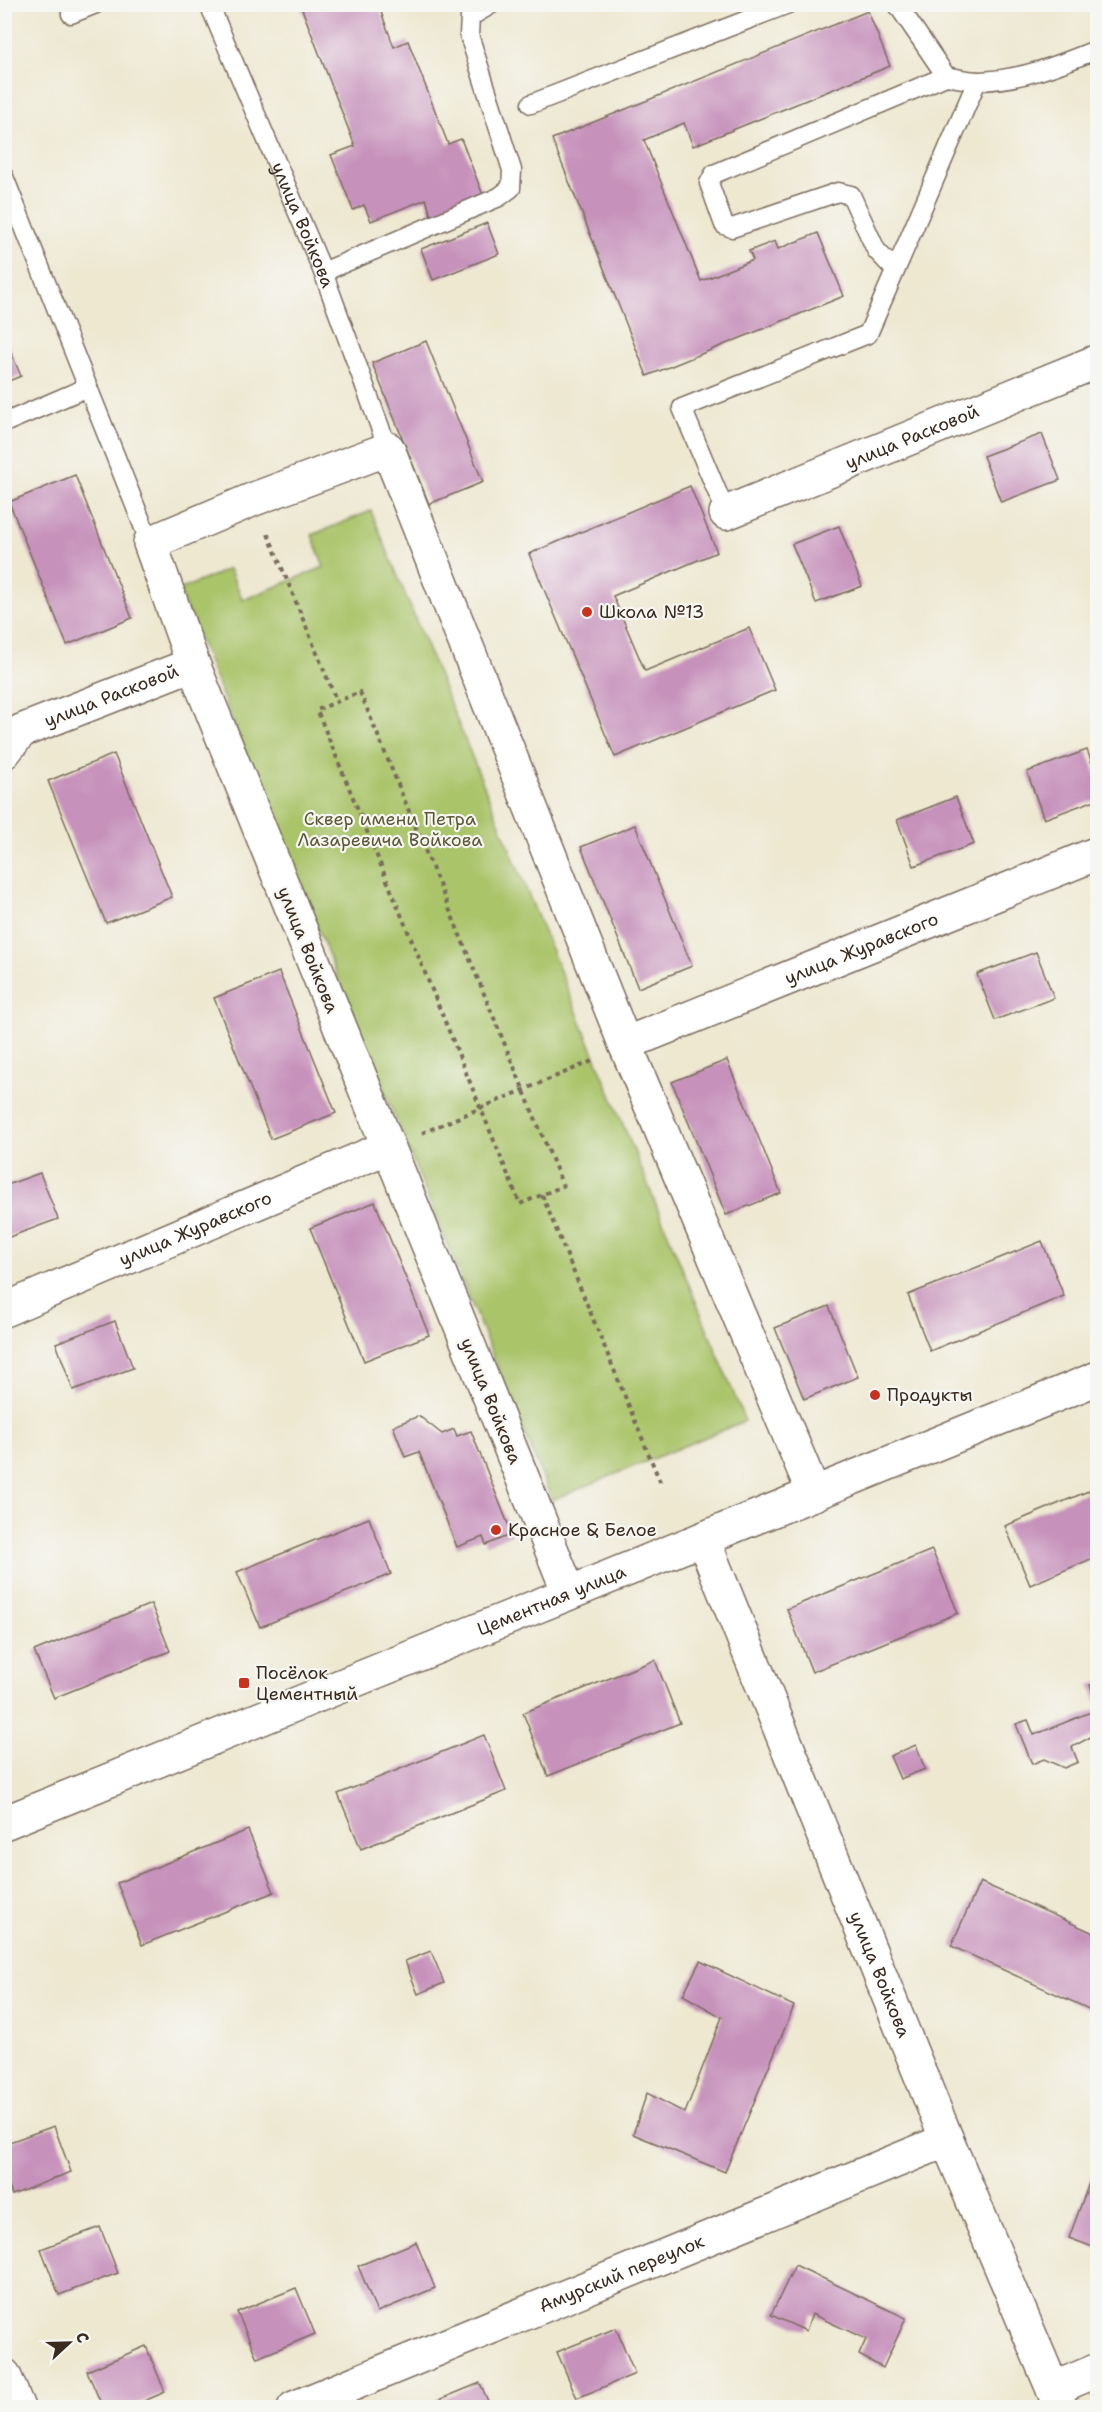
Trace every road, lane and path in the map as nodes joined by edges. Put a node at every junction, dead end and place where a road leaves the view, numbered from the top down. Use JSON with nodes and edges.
{"nodes":[{"id":1,"x":96,"y":4,"type":"edge"},
{"id":2,"x":209,"y":4,"type":"edge"},
{"id":3,"x":492,"y":4,"type":"edge"},
{"id":4,"x":788,"y":4,"type":"edge"},
{"id":5,"x":897,"y":4,"type":"edge"},
{"id":6,"x":71,"y":14,"type":"dead end"},
{"id":7,"x":1098,"y":49,"type":"edge"},
{"id":8,"x":946,"y":76,"type":"junction"},
{"id":9,"x":977,"y":81,"type":"junction"},
{"id":10,"x":531,"y":104,"type":"dead end"},
{"id":11,"x":4,"y":177,"type":"edge"},
{"id":12,"x":895,"y":270,"type":"junction"},
{"id":13,"x":323,"y":272,"type":"junction"},
{"id":14,"x":1098,"y":361,"type":"edge"},
{"id":15,"x":88,"y":387,"type":"junction"},
{"id":16,"x":4,"y":423,"type":"edge"},
{"id":17,"x":388,"y":448,"type":"junction"},
{"id":18,"x":254,"y":499,"type":"junction"},
{"id":19,"x":726,"y":513,"type":"joint"},
{"id":20,"x":150,"y":543,"type":"junction"},
{"id":21,"x":193,"y":664,"type":"junction"},
{"id":22,"x":337,"y":702,"type":"junction"},
{"id":23,"x":4,"y":752,"type":"edge"},
{"id":24,"x":1098,"y":853,"type":"edge"},
{"id":25,"x":625,"y":1044,"type":"junction"},
{"id":26,"x":524,"y":1090,"type":"junction"},
{"id":27,"x":480,"y":1108,"type":"junction"},
{"id":28,"x":388,"y":1147,"type":"junction"},
{"id":29,"x":542,"y":1195,"type":"junction"},
{"id":30,"x":4,"y":1310,"type":"edge"},
{"id":31,"x":1098,"y":1378,"type":"edge"},
{"id":32,"x":661,"y":1484,"type":"dead end"},
{"id":33,"x":814,"y":1494,"type":"junction"},
{"id":34,"x":703,"y":1539,"type":"junction"},
{"id":35,"x":569,"y":1593,"type":"junction"},
{"id":36,"x":4,"y":1823,"type":"edge"},
{"id":37,"x":947,"y":2140,"type":"junction"},
{"id":38,"x":1098,"y":2370,"type":"edge"},
{"id":39,"x":4,"y":2375,"type":"edge"},
{"id":40,"x":1057,"y":2398,"type":"edge"},
{"id":41,"x":18,"y":2408,"type":"edge"},
{"id":42,"x":294,"y":2408,"type":"edge"}],
"edges":[{"from":1,"to":6,"type":"lane"},
{"from":2,"to":13,"type":"lane","name":"улица Войкова"},
{"from":3,"to":13,"type":"lane"},
{"from":4,"to":10,"type":"lane"},
{"from":5,"to":8,"type":"lane"},
{"from":7,"to":9,"type":"lane"},
{"from":8,"to":9,"type":"lane"},
{"from":8,"to":12,"type":"lane"},
{"from":9,"to":12,"type":"lane"},
{"from":11,"to":15,"type":"lane"},
{"from":12,"to":19,"type":"lane"},
{"from":13,"to":17,"type":"lane","name":"улица Войкова"},
{"from":14,"to":19,"type":"street","name":"улица Расковой"},
{"from":15,"to":16,"type":"lane"},
{"from":15,"to":20,"type":"lane"},
{"from":17,"to":18,"type":"street"},
{"from":17,"to":25,"type":"street","name":"улица Войкова"},
{"from":18,"to":20,"type":"street"},
{"from":18,"to":22,"type":"path"},
{"from":20,"to":21,"type":"street","name":"улица Войкова"},
{"from":21,"to":23,"type":"street","name":"улица Расковой"},
{"from":21,"to":28,"type":"street","name":"улица Войкова"},
{"from":22,"to":26,"type":"path"},
{"from":22,"to":27,"type":"path"},
{"from":24,"to":25,"type":"street","name":"улица Журавского"},
{"from":25,"to":26,"type":"path"},
{"from":25,"to":33,"type":"street","name":"улица Войкова"},
{"from":26,"to":27,"type":"path"},
{"from":26,"to":29,"type":"path"},
{"from":27,"to":28,"type":"path"},
{"from":27,"to":29,"type":"path"},
{"from":28,"to":30,"type":"street","name":"улица Журавского"},
{"from":28,"to":35,"type":"street","name":"улица Войкова"},
{"from":29,"to":32,"type":"path"},
{"from":31,"to":33,"type":"street","name":"Цементная улица"},
{"from":33,"to":34,"type":"street","name":"Цементная улица"},
{"from":34,"to":35,"type":"street","name":"Цементная улица"},
{"from":34,"to":37,"type":"street","name":"улица Войкова"},
{"from":35,"to":36,"type":"street","name":"Цементная улица"},
{"from":37,"to":40,"type":"street","name":"улица Войкова"},
{"from":37,"to":42,"type":"street","name":"Амурский переулок"},
{"from":38,"to":40,"type":"street"},
{"from":39,"to":41,"type":"street"}]}
